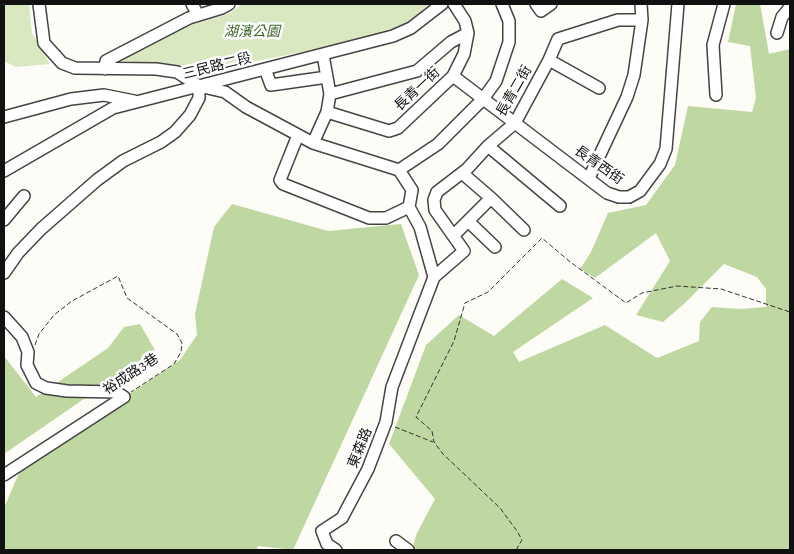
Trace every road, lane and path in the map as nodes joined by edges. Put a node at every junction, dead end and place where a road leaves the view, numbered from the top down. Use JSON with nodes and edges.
{"nodes":[{"id":1,"x":39,"y":4,"type":"edge"},
{"id":2,"x":192,"y":4,"type":"edge"},
{"id":3,"x":229,"y":4,"type":"edge"},
{"id":4,"x":442,"y":4,"type":"edge"},
{"id":5,"x":454,"y":4,"type":"edge"},
{"id":6,"x":502,"y":4,"type":"edge"},
{"id":7,"x":536,"y":4,"type":"edge"},
{"id":8,"x":551,"y":4,"type":"edge"},
{"id":9,"x":641,"y":4,"type":"edge"},
{"id":10,"x":678,"y":4,"type":"edge"},
{"id":11,"x":724,"y":4,"type":"edge"},
{"id":12,"x":790,"y":7,"type":"edge"},
{"id":13,"x":198,"y":15,"type":"junction"},
{"id":14,"x":642,"y":20,"type":"junction"},
{"id":15,"x":468,"y":33,"type":"junction"},
{"id":16,"x":777,"y":33,"type":"dead end"},
{"id":17,"x":323,"y":55,"type":"junction"},
{"id":18,"x":549,"y":60,"type":"junction"},
{"id":19,"x":105,"y":69,"type":"junction"},
{"id":20,"x":265,"y":69,"type":"junction"},
{"id":21,"x":453,"y":76,"type":"junction"},
{"id":22,"x":327,"y":77,"type":"junction"},
{"id":23,"x":199,"y":86,"type":"junction"},
{"id":24,"x":599,"y":88,"type":"dead end"},
{"id":25,"x":330,"y":94,"type":"junction"},
{"id":26,"x":716,"y":95,"type":"dead end"},
{"id":27,"x":484,"y":99,"type":"junction"},
{"id":28,"x":135,"y":101,"type":"junction"},
{"id":29,"x":327,"y":112,"type":"junction"},
{"id":30,"x":4,"y":117,"type":"edge"},
{"id":31,"x":515,"y":123,"type":"junction"},
{"id":32,"x":298,"y":135,"type":"junction"},
{"id":33,"x":313,"y":143,"type":"junction"},
{"id":34,"x":488,"y":146,"type":"junction"},
{"id":35,"x":399,"y":170,"type":"junction"},
{"id":36,"x":4,"y":172,"type":"edge"},
{"id":37,"x":462,"y":173,"type":"junction"},
{"id":38,"x":589,"y":178,"type":"junction"},
{"id":39,"x":24,"y":196,"type":"dead end"},
{"id":40,"x":491,"y":198,"type":"junction"},
{"id":41,"x":560,"y":206,"type":"dead end"},
{"id":42,"x":409,"y":207,"type":"junction"},
{"id":43,"x":4,"y":220,"type":"edge"},
{"id":44,"x":468,"y":221,"type":"junction"},
{"id":45,"x":524,"y":230,"type":"dead end"},
{"id":46,"x":454,"y":235,"type":"junction"},
{"id":47,"x":496,"y":247,"type":"dead end"},
{"id":48,"x":4,"y":273,"type":"edge"},
{"id":49,"x":434,"y":277,"type":"junction"},
{"id":50,"x":790,"y":312,"type":"edge"},
{"id":51,"x":4,"y":318,"type":"edge"},
{"id":52,"x":28,"y":352,"type":"junction"},
{"id":53,"x":124,"y":397,"type":"junction"},
{"id":54,"x":386,"y":422,"type":"junction"},
{"id":55,"x":434,"y":442,"type":"junction"},
{"id":56,"x":4,"y":475,"type":"edge"},
{"id":57,"x":396,"y":541,"type":"dead end"},
{"id":58,"x":336,"y":550,"type":"edge"},
{"id":59,"x":408,"y":550,"type":"edge"},
{"id":60,"x":516,"y":550,"type":"edge"}],
"edges":[{"from":1,"to":19,"type":"street"},
{"from":2,"to":13,"type":"street"},
{"from":3,"to":13,"type":"street"},
{"from":4,"to":17,"type":"street","name":"三民路二段"},
{"from":5,"to":15,"type":"street"},
{"from":6,"to":27,"type":"street"},
{"from":7,"to":8,"type":"street"},
{"from":9,"to":14,"type":"street"},
{"from":10,"to":38,"type":"street","name":"長青西街"},
{"from":11,"to":26,"type":"street"},
{"from":12,"to":16,"type":"street"},
{"from":13,"to":19,"type":"street"},
{"from":14,"to":18,"type":"street"},
{"from":14,"to":38,"type":"street"},
{"from":15,"to":21,"type":"street","name":"長青一街"},
{"from":15,"to":25,"type":"street"},
{"from":17,"to":20,"type":"street","name":"三民路二段"},
{"from":17,"to":22,"type":"street"},
{"from":18,"to":24,"type":"street","name":"長青二街"},
{"from":18,"to":31,"type":"street","name":"長青二街"},
{"from":19,"to":23,"type":"street"},
{"from":20,"to":22,"type":"street"},
{"from":20,"to":23,"type":"street","name":"三民路二段"},
{"from":21,"to":27,"type":"street","name":"長青西街"},
{"from":21,"to":29,"type":"street","name":"長青一街"},
{"from":22,"to":25,"type":"street"},
{"from":23,"to":28,"type":"street","name":"三民路二段"},
{"from":23,"to":32,"type":"street"},
{"from":23,"to":48,"type":"street"},
{"from":25,"to":29,"type":"street"},
{"from":27,"to":31,"type":"street","name":"長青西街"},
{"from":27,"to":35,"type":"street"},
{"from":28,"to":30,"type":"street"},
{"from":28,"to":36,"type":"street","name":"三民路二段"},
{"from":29,"to":33,"type":"street"},
{"from":31,"to":34,"type":"street","name":"長青二街"},
{"from":31,"to":38,"type":"street","name":"長青西街"},
{"from":32,"to":33,"type":"street"},
{"from":32,"to":42,"type":"street"},
{"from":33,"to":35,"type":"street"},
{"from":34,"to":37,"type":"street","name":"長青二街"},
{"from":34,"to":41,"type":"street"},
{"from":35,"to":42,"type":"street"},
{"from":37,"to":40,"type":"street"},
{"from":37,"to":46,"type":"street","name":"長青二街"},
{"from":39,"to":43,"type":"street"},
{"from":40,"to":44,"type":"street"},
{"from":40,"to":45,"type":"street"},
{"from":42,"to":49,"type":"street"},
{"from":44,"to":46,"type":"street"},
{"from":44,"to":47,"type":"street"},
{"from":46,"to":49,"type":"street"},
{"from":49,"to":54,"type":"street","name":"東森路"},
{"from":50,"to":55,"type":"path"},
{"from":51,"to":52,"type":"street"},
{"from":52,"to":53,"type":"street"},
{"from":52,"to":53,"type":"path","name":"裕成路3巷"},
{"from":53,"to":56,"type":"street","name":"裕成路3巷"},
{"from":54,"to":55,"type":"path"},
{"from":54,"to":58,"type":"street","name":"東森路"},
{"from":55,"to":60,"type":"path"},
{"from":57,"to":59,"type":"street"}]}
